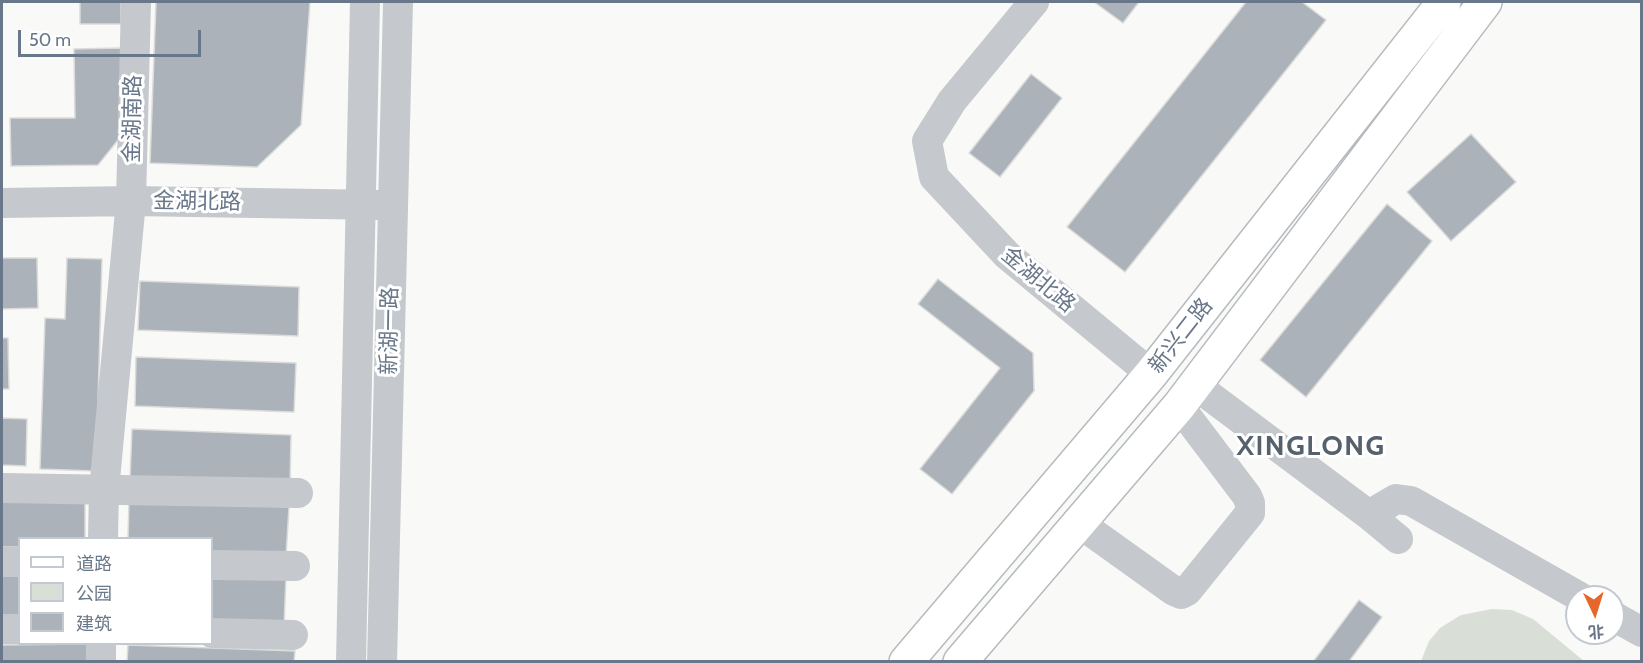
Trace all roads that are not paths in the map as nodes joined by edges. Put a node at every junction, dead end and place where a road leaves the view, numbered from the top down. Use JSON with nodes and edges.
{"nodes":[{"id":1,"x":136,"y":2,"type":"edge"},
{"id":2,"x":365,"y":2,"type":"edge"},
{"id":3,"x":398,"y":2,"type":"edge"},
{"id":4,"x":1034,"y":2,"type":"edge"},
{"id":5,"x":1444,"y":2,"type":"edge"},
{"id":6,"x":1485,"y":2,"type":"edge"},
{"id":7,"x":131,"y":201,"type":"junction"},
{"id":8,"x":2,"y":203,"type":"edge"},
{"id":9,"x":361,"y":205,"type":"junction"},
{"id":10,"x":393,"y":205,"type":"junction"},
{"id":11,"x":1151,"y":374,"type":"junction"},
{"id":12,"x":1187,"y":395,"type":"junction"},
{"id":13,"x":2,"y":488,"type":"edge"},
{"id":14,"x":104,"y":490,"type":"junction"},
{"id":15,"x":298,"y":493,"type":"dead end"},
{"id":16,"x":1369,"y":515,"type":"junction"},
{"id":17,"x":1079,"y":523,"type":"junction"},
{"id":18,"x":103,"y":537,"type":"edge"},
{"id":19,"x":1398,"y":539,"type":"dead end"},
{"id":20,"x":2,"y":562,"type":"edge"},
{"id":21,"x":18,"y":562,"type":"edge"},
{"id":22,"x":213,"y":565,"type":"edge"},
{"id":23,"x":295,"y":566,"type":"dead end"},
{"id":24,"x":1565,"y":588,"type":"edge"},
{"id":25,"x":1625,"y":623,"type":"edge"},
{"id":26,"x":2,"y":629,"type":"edge"},
{"id":27,"x":18,"y":629,"type":"edge"},
{"id":28,"x":1641,"y":632,"type":"edge"},
{"id":29,"x":213,"y":633,"type":"edge"},
{"id":30,"x":293,"y":634,"type":"dead end"},
{"id":31,"x":101,"y":645,"type":"edge"},
{"id":32,"x":101,"y":662,"type":"edge"},
{"id":33,"x":351,"y":662,"type":"edge"},
{"id":34,"x":382,"y":662,"type":"edge"},
{"id":35,"x":906,"y":662,"type":"edge"},
{"id":36,"x":960,"y":662,"type":"edge"}],
"edges":[{"from":1,"to":7,"type":"street","name":"金湖南路"},
{"from":2,"to":9,"type":"street","name":"新湖一路"},
{"from":3,"to":10,"type":"street","name":"新湖一路"},
{"from":4,"to":11,"type":"street","name":"金湖北路"},
{"from":5,"to":11,"type":"main road","name":"新兴二路"},
{"from":6,"to":12,"type":"main road","name":"新兴二路"},
{"from":7,"to":8,"type":"street","name":"金湖北路"},
{"from":7,"to":9,"type":"street","name":"金湖北路"},
{"from":7,"to":14,"type":"street","name":"金湖南路"},
{"from":9,"to":10,"type":"street","name":"金湖北路"},
{"from":9,"to":33,"type":"street","name":"新湖一路"},
{"from":10,"to":34,"type":"street","name":"新湖一路"},
{"from":11,"to":35,"type":"main road","name":"新兴二路"},
{"from":12,"to":16,"type":"street"},
{"from":12,"to":17,"type":"main road","name":"新兴二路"},
{"from":12,"to":17,"type":"street"},
{"from":13,"to":14,"type":"street"},
{"from":14,"to":15,"type":"street"},
{"from":14,"to":18,"type":"street","name":"金湖南路"},
{"from":16,"to":19,"type":"street"},
{"from":16,"to":24,"type":"street"},
{"from":17,"to":36,"type":"main road","name":"新兴二路"},
{"from":20,"to":21,"type":"street"},
{"from":22,"to":23,"type":"street"},
{"from":25,"to":28,"type":"street"},
{"from":26,"to":27,"type":"street"},
{"from":29,"to":30,"type":"street"},
{"from":31,"to":32,"type":"street"}]}
